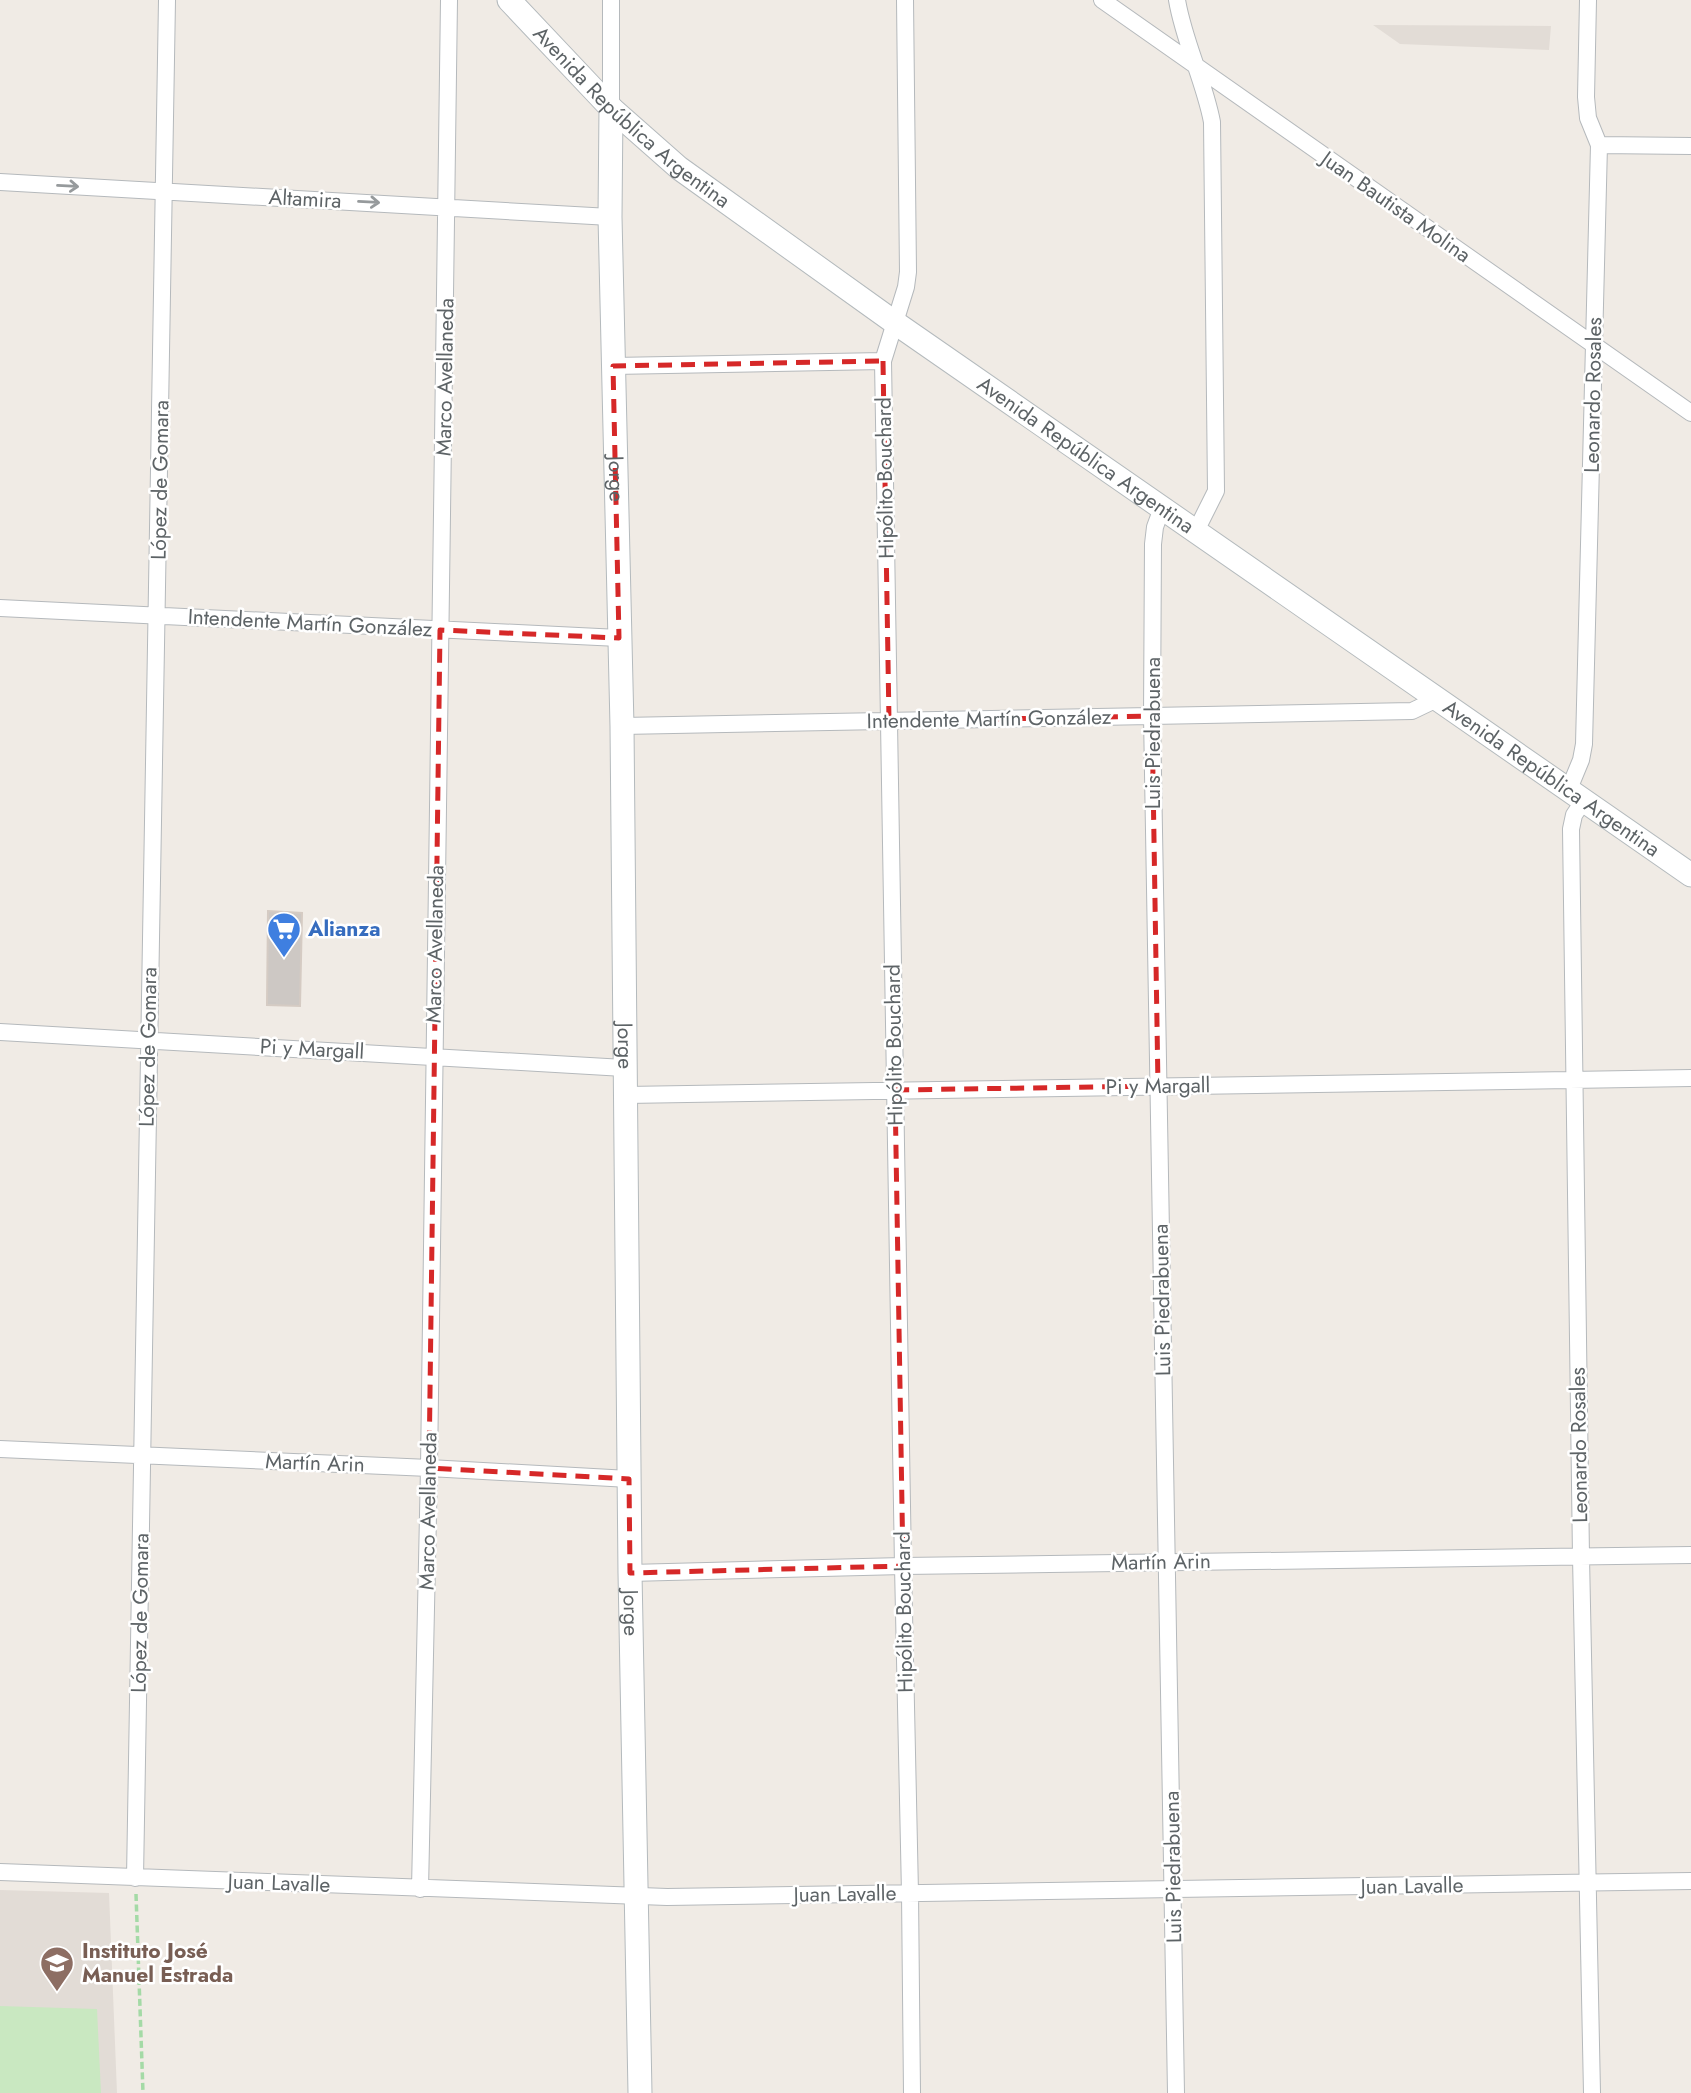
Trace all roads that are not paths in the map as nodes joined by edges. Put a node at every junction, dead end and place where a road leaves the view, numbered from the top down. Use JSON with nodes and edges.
{"nodes":[{"id":1,"x":167,"y":0,"type":"edge"},
{"id":2,"x":449,"y":0,"type":"edge"},
{"id":3,"x":509,"y":0,"type":"edge"},
{"id":4,"x":611,"y":0,"type":"edge"},
{"id":5,"x":905,"y":0,"type":"edge"},
{"id":6,"x":1102,"y":0,"type":"edge"},
{"id":7,"x":1177,"y":0,"type":"edge"},
{"id":8,"x":1588,"y":0,"type":"edge"},
{"id":9,"x":1196,"y":66,"type":"junction"},
{"id":10,"x":611,"y":108,"type":"junction"},
{"id":11,"x":1599,"y":145,"type":"junction"},
{"id":12,"x":1691,"y":146,"type":"edge"},
{"id":13,"x":0,"y":182,"type":"edge"},
{"id":14,"x":164,"y":191,"type":"junction"},
{"id":15,"x":448,"y":206,"type":"junction"},
{"id":16,"x":610,"y":217,"type":"junction"},
{"id":17,"x":894,"y":322,"type":"junction"},
{"id":18,"x":1595,"y":345,"type":"junction"},
{"id":19,"x":883,"y":361,"type":"junction"},
{"id":20,"x":613,"y":366,"type":"junction"},
{"id":21,"x":1691,"y":413,"type":"edge"},
{"id":22,"x":1161,"y":508,"type":"junction"},
{"id":23,"x":1196,"y":531,"type":"junction"},
{"id":24,"x":0,"y":608,"type":"edge"},
{"id":25,"x":158,"y":615,"type":"junction"},
{"id":26,"x":440,"y":630,"type":"junction"},
{"id":27,"x":619,"y":638,"type":"junction"},
{"id":28,"x":1437,"y":699,"type":"junction"},
{"id":29,"x":1152,"y":716,"type":"junction"},
{"id":30,"x":889,"y":721,"type":"junction"},
{"id":31,"x":622,"y":726,"type":"junction"},
{"id":32,"x":1577,"y":794,"type":"junction"},
{"id":33,"x":1691,"y":875,"type":"edge"},
{"id":34,"x":0,"y":1032,"type":"edge"},
{"id":35,"x":148,"y":1040,"type":"junction"},
{"id":36,"x":433,"y":1056,"type":"junction"},
{"id":37,"x":624,"y":1068,"type":"junction"},
{"id":38,"x":1574,"y":1078,"type":"junction"},
{"id":39,"x":1691,"y":1078,"type":"edge"},
{"id":40,"x":1158,"y":1086,"type":"junction"},
{"id":41,"x":895,"y":1090,"type":"junction"},
{"id":42,"x":626,"y":1096,"type":"junction"},
{"id":43,"x":0,"y":1449,"type":"edge"},
{"id":44,"x":143,"y":1456,"type":"junction"},
{"id":45,"x":429,"y":1468,"type":"junction"},
{"id":46,"x":629,"y":1479,"type":"junction"},
{"id":47,"x":1691,"y":1555,"type":"edge"},
{"id":48,"x":1580,"y":1557,"type":"junction"},
{"id":49,"x":1167,"y":1562,"type":"junction"},
{"id":50,"x":902,"y":1566,"type":"junction"},
{"id":51,"x":630,"y":1573,"type":"junction"},
{"id":52,"x":0,"y":1872,"type":"edge"},
{"id":53,"x":135,"y":1878,"type":"junction"},
{"id":54,"x":1691,"y":1881,"type":"edge"},
{"id":55,"x":1586,"y":1883,"type":"junction"},
{"id":56,"x":420,"y":1889,"type":"junction"},
{"id":57,"x":1174,"y":1890,"type":"junction"},
{"id":58,"x":911,"y":1893,"type":"junction"},
{"id":59,"x":635,"y":1896,"type":"junction"},
{"id":60,"x":640,"y":2093,"type":"edge"},
{"id":61,"x":912,"y":2093,"type":"edge"},
{"id":62,"x":1176,"y":2093,"type":"edge"},
{"id":63,"x":1592,"y":2093,"type":"edge"}],
"edges":[{"from":1,"to":14,"type":"street","name":"López de Gomara"},
{"from":2,"to":15,"type":"street","name":"Marco Avellaneda"},
{"from":3,"to":10,"type":"street","name":"Avenida República Argentina"},
{"from":4,"to":10,"type":"street","name":"Jorge"},
{"from":5,"to":17,"type":"street","name":"Hipólito Bouchard"},
{"from":6,"to":9,"type":"street","name":"Juan Bautista Molina"},
{"from":7,"to":9,"type":"street"},
{"from":8,"to":11,"type":"street","name":"Leonardo Rosales"},
{"from":9,"to":18,"type":"street","name":"Juan Bautista Molina"},
{"from":9,"to":23,"type":"street"},
{"from":10,"to":16,"type":"street","name":"Jorge"},
{"from":10,"to":17,"type":"street","name":"Avenida República Argentina"},
{"from":11,"to":12,"type":"street"},
{"from":11,"to":18,"type":"street","name":"Leonardo Rosales"},
{"from":13,"to":14,"type":"street","name":"Altamira","one_way":true},
{"from":14,"to":15,"type":"street","name":"Altamira","one_way":true},
{"from":14,"to":25,"type":"street","name":"López de Gomara"},
{"from":15,"to":16,"type":"street","name":"Altamira"},
{"from":15,"to":26,"type":"street","name":"Marco Avellaneda"},
{"from":16,"to":20,"type":"street","name":"Jorge"},
{"from":17,"to":19,"type":"street","name":"Hipólito Bouchard"},
{"from":17,"to":22,"type":"street","name":"Avenida República Argentina"},
{"from":18,"to":21,"type":"street","name":"Juan Bautista Molina"},
{"from":18,"to":32,"type":"street","name":"Leonardo Rosales"},
{"from":19,"to":20,"type":"street"},
{"from":19,"to":30,"type":"street","name":"Hipólito Bouchard"},
{"from":20,"to":27,"type":"street","name":"Jorge"},
{"from":22,"to":23,"type":"street","name":"Avenida República Argentina"},
{"from":22,"to":29,"type":"street","name":"Luis Piedrabuena"},
{"from":23,"to":28,"type":"street","name":"Avenida República Argentina"},
{"from":24,"to":25,"type":"street","name":"Intendente Martín González"},
{"from":25,"to":26,"type":"street","name":"Intendente Martín González"},
{"from":25,"to":35,"type":"street","name":"López de Gomara"},
{"from":26,"to":27,"type":"street","name":"Intendente Martín González"},
{"from":26,"to":36,"type":"street","name":"Marco Avellaneda"},
{"from":27,"to":31,"type":"street","name":"Jorge"},
{"from":28,"to":29,"type":"street","name":"Intendente Martín González"},
{"from":28,"to":32,"type":"street","name":"Avenida República Argentina"},
{"from":29,"to":30,"type":"street","name":"Intendente Martín González"},
{"from":29,"to":40,"type":"street","name":"Luis Piedrabuena"},
{"from":30,"to":31,"type":"street","name":"Intendente Martín González"},
{"from":30,"to":41,"type":"street","name":"Hipólito Bouchard"},
{"from":31,"to":37,"type":"street","name":"Jorge"},
{"from":32,"to":33,"type":"street","name":"Avenida República Argentina"},
{"from":32,"to":38,"type":"street","name":"Leonardo Rosales"},
{"from":34,"to":35,"type":"street","name":"Pi y Margall"},
{"from":35,"to":36,"type":"street","name":"Pi y Margall"},
{"from":35,"to":44,"type":"street","name":"López de Gomara"},
{"from":36,"to":37,"type":"street","name":"Pi y Margall"},
{"from":36,"to":45,"type":"street","name":"Marco Avellaneda"},
{"from":37,"to":42,"type":"street","name":"Jorge"},
{"from":38,"to":39,"type":"street","name":"Pi y Margall"},
{"from":38,"to":40,"type":"street","name":"Pi y Margall"},
{"from":38,"to":48,"type":"street","name":"Leonardo Rosales"},
{"from":40,"to":41,"type":"street","name":"Pi y Margall"},
{"from":40,"to":49,"type":"street","name":"Luis Piedrabuena"},
{"from":41,"to":42,"type":"street","name":"Pi y Margall"},
{"from":41,"to":50,"type":"street","name":"Hipólito Bouchard"},
{"from":42,"to":46,"type":"street","name":"Jorge"},
{"from":43,"to":44,"type":"street","name":"Martín Arin"},
{"from":44,"to":45,"type":"street","name":"Martín Arin"},
{"from":44,"to":53,"type":"street","name":"López de Gomara"},
{"from":45,"to":46,"type":"street","name":"Martín Arin"},
{"from":45,"to":56,"type":"street","name":"Marco Avellaneda"},
{"from":46,"to":51,"type":"street","name":"Jorge"},
{"from":47,"to":48,"type":"street","name":"Martín Arin"},
{"from":48,"to":49,"type":"street","name":"Martín Arin"},
{"from":48,"to":55,"type":"street","name":"Leonardo Rosales"},
{"from":49,"to":50,"type":"street","name":"Martín Arin"},
{"from":49,"to":57,"type":"street","name":"Luis Piedrabuena"},
{"from":50,"to":51,"type":"street","name":"Martín Arin"},
{"from":50,"to":58,"type":"street","name":"Hipólito Bouchard"},
{"from":51,"to":59,"type":"street","name":"Jorge"},
{"from":52,"to":53,"type":"street","name":"Juan Lavalle"},
{"from":53,"to":56,"type":"street","name":"Juan Lavalle"},
{"from":54,"to":55,"type":"street","name":"Juan Lavalle"},
{"from":55,"to":57,"type":"street","name":"Juan Lavalle"},
{"from":55,"to":63,"type":"street","name":"Leonardo Rosales"},
{"from":56,"to":59,"type":"street","name":"Juan Lavalle"},
{"from":57,"to":58,"type":"street","name":"Juan Lavalle"},
{"from":57,"to":62,"type":"street","name":"Luis Piedrabuena"},
{"from":58,"to":59,"type":"street","name":"Juan Lavalle"},
{"from":58,"to":61,"type":"street","name":"Hipólito Bouchard"},
{"from":59,"to":60,"type":"street","name":"Jorge"}]}
